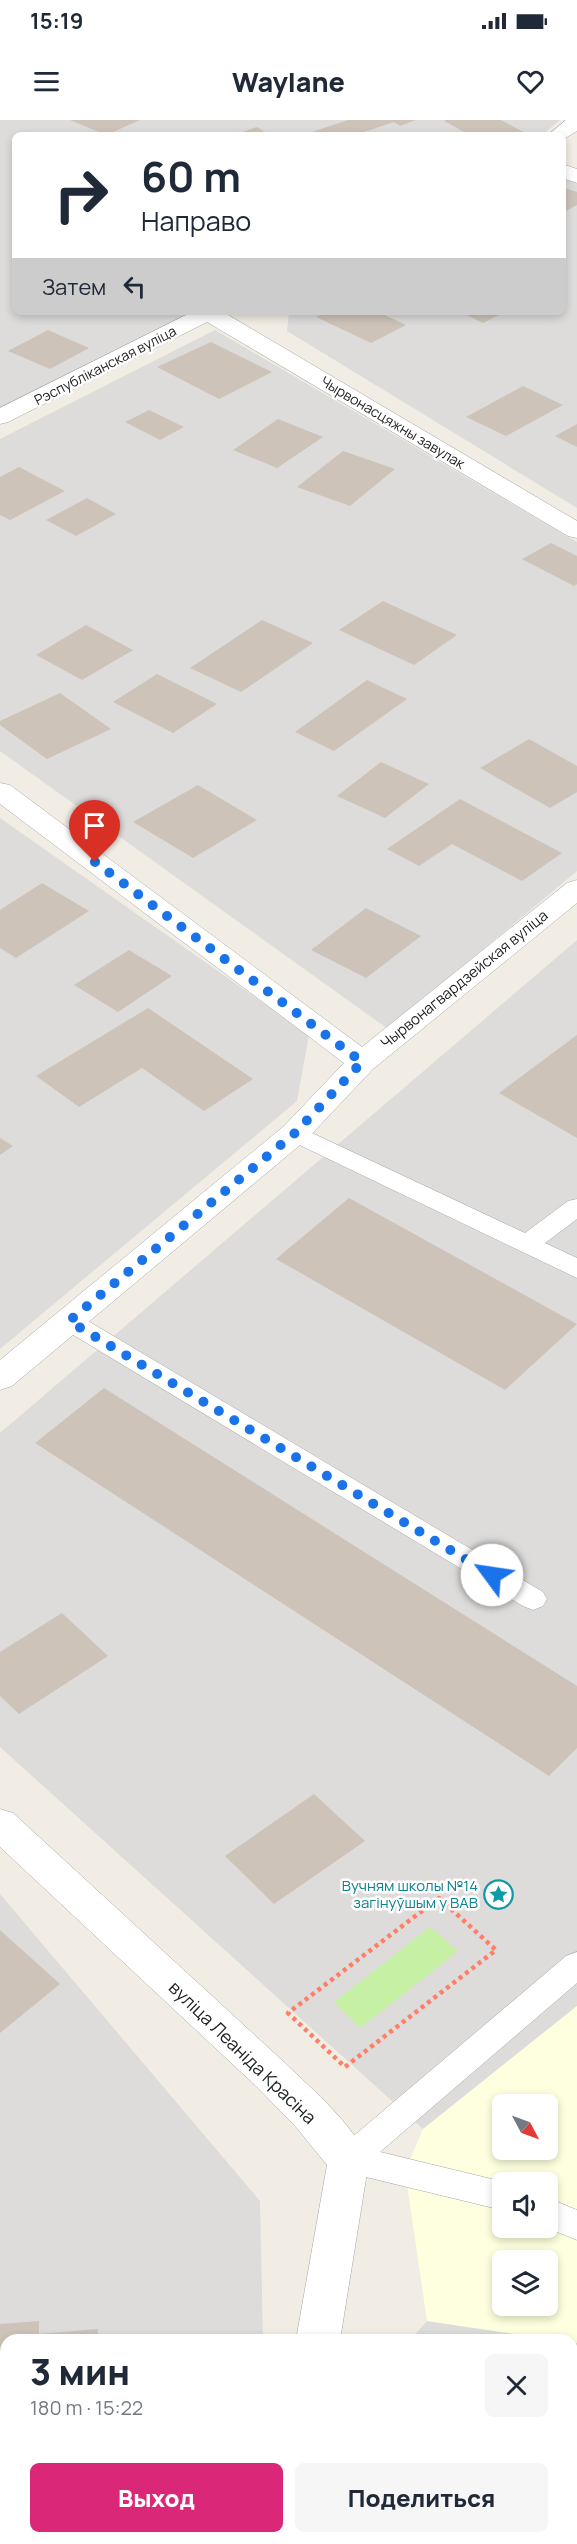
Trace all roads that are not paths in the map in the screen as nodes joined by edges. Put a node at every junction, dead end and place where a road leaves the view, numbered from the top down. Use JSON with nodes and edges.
{"nodes":[{"id":1,"x":577,"y":122,"type":"edge"},
{"id":2,"x":562,"y":132,"type":"edge"},
{"id":3,"x":203,"y":315,"type":"edge"},
{"id":4,"x":214,"y":315,"type":"edge"},
{"id":5,"x":0,"y":417,"type":"edge"},
{"id":6,"x":577,"y":531,"type":"edge"},
{"id":7,"x":0,"y":791,"type":"edge"},
{"id":8,"x":577,"y":889,"type":"edge"},
{"id":9,"x":362,"y":1062,"type":"junction"},
{"id":10,"x":295,"y":1133,"type":"junction"},
{"id":11,"x":577,"y":1207,"type":"edge"},
{"id":12,"x":527,"y":1244,"type":"junction"},
{"id":13,"x":577,"y":1269,"type":"edge"},
{"id":14,"x":69,"y":1321,"type":"junction"},
{"id":15,"x":0,"y":1378,"type":"edge"},
{"id":16,"x":533,"y":1599,"type":"dead end"},
{"id":17,"x":0,"y":1825,"type":"edge"},
{"id":18,"x":577,"y":1965,"type":"edge"},
{"id":19,"x":348,"y":2160,"type":"junction"},
{"id":20,"x":492,"y":2193,"type":"edge"},
{"id":21,"x":558,"y":2217,"type":"edge"},
{"id":22,"x":577,"y":2225,"type":"edge"},
{"id":23,"x":319,"y":2334,"type":"edge"}],
"edges":[{"from":1,"to":2,"type":"street"},
{"from":3,"to":5,"type":"street","name":"Рэспубліканская вуліца"},
{"from":4,"to":6,"type":"street","name":"Чырвонасцяжны завулак"},
{"from":7,"to":9,"type":"street"},
{"from":8,"to":9,"type":"street","name":"Чырвонагвардзейская вуліца"},
{"from":9,"to":10,"type":"street","name":"Чырвонагвардзейская вуліца"},
{"from":10,"to":12,"type":"lane"},
{"from":10,"to":14,"type":"street","name":"Чырвонагвардзейская вуліца"},
{"from":11,"to":12,"type":"lane"},
{"from":12,"to":13,"type":"lane"},
{"from":14,"to":15,"type":"street","name":"Чырвонагвардзейская вуліца"},
{"from":14,"to":16,"type":"lane"},
{"from":17,"to":19,"type":"street","name":"вуліца Леаніда Красіна"},
{"from":18,"to":19,"type":"lane"},
{"from":19,"to":20,"type":"lane"},
{"from":19,"to":23,"type":"street"},
{"from":21,"to":22,"type":"lane"}]}
